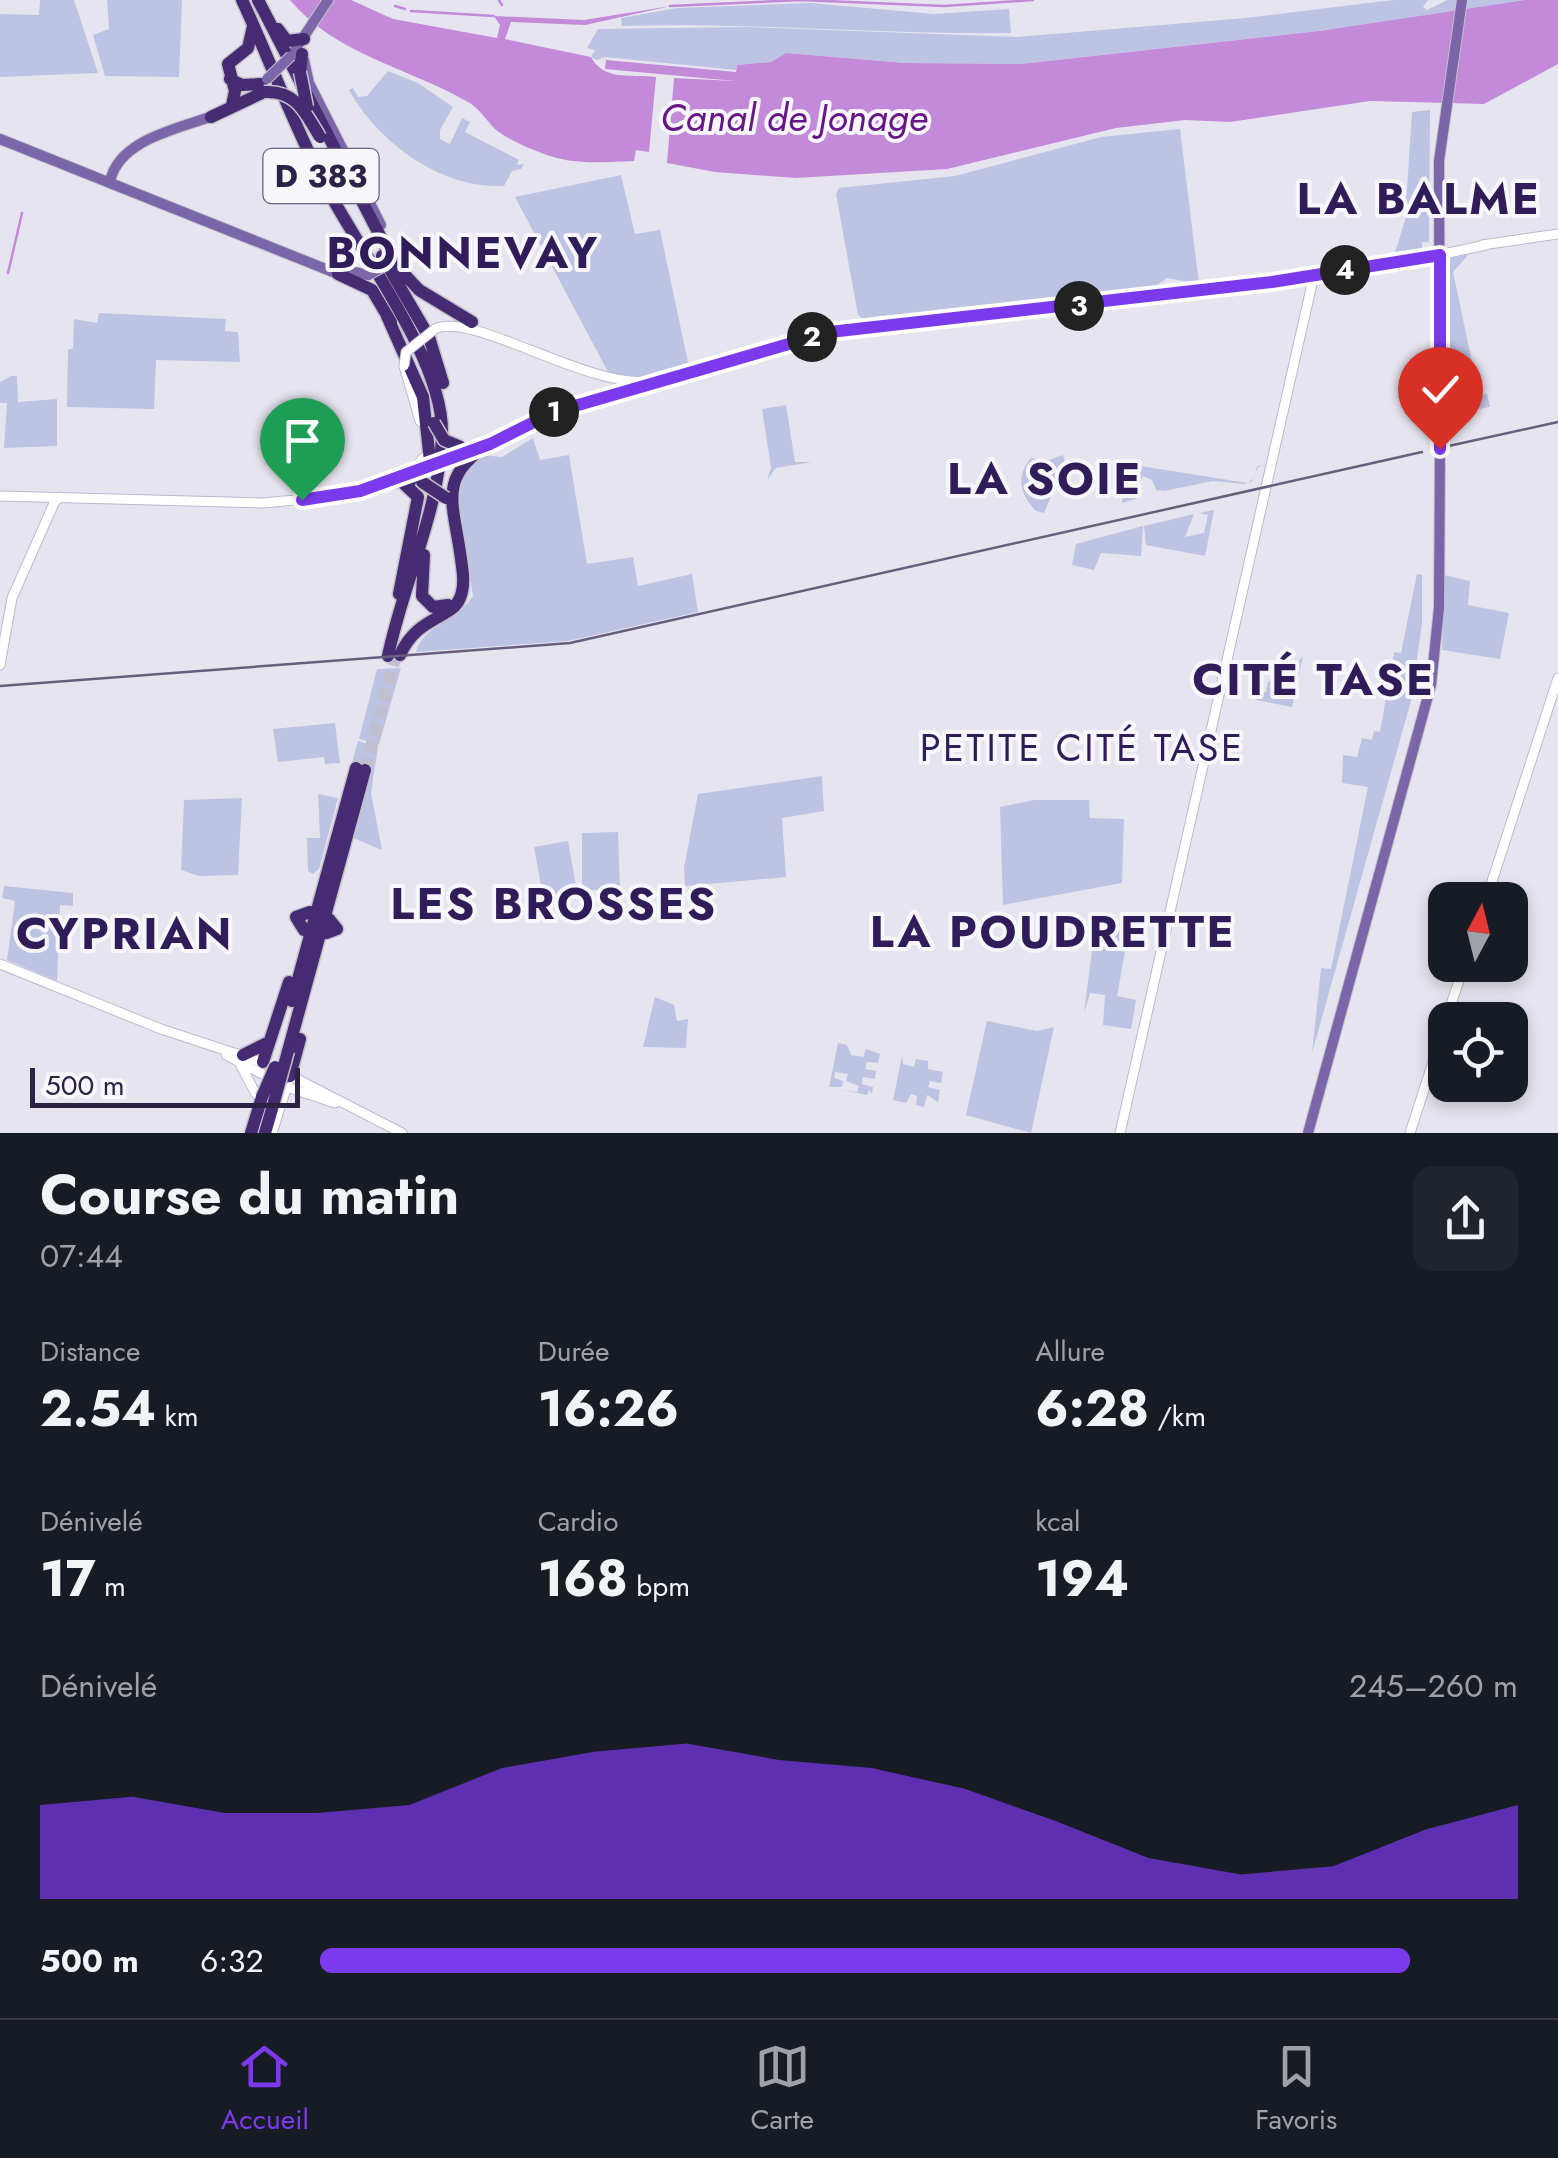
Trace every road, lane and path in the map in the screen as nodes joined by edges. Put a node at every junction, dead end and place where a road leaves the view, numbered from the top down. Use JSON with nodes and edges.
{"nodes":[{"id":1,"x":246,"y":0,"type":"edge"},
{"id":2,"x":260,"y":0,"type":"edge"},
{"id":3,"x":328,"y":0,"type":"edge"},
{"id":4,"x":1461,"y":1,"type":"edge"},
{"id":5,"x":254,"y":25,"type":"junction"},
{"id":6,"x":299,"y":54,"type":"junction"},
{"id":7,"x":236,"y":55,"type":"junction"},
{"id":8,"x":267,"y":84,"type":"junction"},
{"id":9,"x":234,"y":93,"type":"junction"},
{"id":10,"x":211,"y":117,"type":"junction"},
{"id":11,"x":320,"y":136,"type":"junction"},
{"id":12,"x":0,"y":139,"type":"edge"},
{"id":13,"x":110,"y":182,"type":"junction"},
{"id":14,"x":362,"y":222,"type":"junction"},
{"id":15,"x":386,"y":233,"type":"joint"},
{"id":16,"x":1558,"y":234,"type":"edge"},
{"id":17,"x":1440,"y":253,"type":"junction"},
{"id":18,"x":392,"y":255,"type":"junction"},
{"id":19,"x":336,"y":270,"type":"junction"},
{"id":20,"x":370,"y":272,"type":"junction"},
{"id":21,"x":1314,"y":276,"type":"junction"},
{"id":22,"x":387,"y":316,"type":"junction"},
{"id":23,"x":472,"y":322,"type":"joint"},
{"id":24,"x":562,"y":363,"type":"junction"},
{"id":25,"x":404,"y":366,"type":"junction"},
{"id":26,"x":680,"y":375,"type":"junction"},
{"id":27,"x":594,"y":376,"type":"junction"},
{"id":28,"x":607,"y":379,"type":"junction"},
{"id":29,"x":443,"y":383,"type":"junction"},
{"id":30,"x":611,"y":396,"type":"junction"},
{"id":31,"x":597,"y":399,"type":"junction"},
{"id":32,"x":433,"y":417,"type":"junction"},
{"id":33,"x":490,"y":444,"type":"junction"},
{"id":34,"x":460,"y":452,"type":"junction"},
{"id":35,"x":424,"y":472,"type":"junction"},
{"id":36,"x":387,"y":482,"type":"junction"},
{"id":37,"x":402,"y":482,"type":"junction"},
{"id":38,"x":0,"y":496,"type":"edge"},
{"id":39,"x":61,"y":497,"type":"junction"},
{"id":40,"x":424,"y":555,"type":"junction"},
{"id":41,"x":399,"y":596,"type":"junction"},
{"id":42,"x":5,"y":610,"type":"edge"},
{"id":43,"x":393,"y":653,"type":"junction"},
{"id":44,"x":0,"y":666,"type":"edge"},
{"id":45,"x":1558,"y":678,"type":"edge"},
{"id":46,"x":335,"y":842,"type":"junction"},
{"id":47,"x":340,"y":861,"type":"junction"},
{"id":48,"x":1492,"y":882,"type":"edge"},
{"id":49,"x":0,"y":964,"type":"edge"},
{"id":50,"x":240,"y":1058,"type":"junction"},
{"id":51,"x":279,"y":1064,"type":"junction"},
{"id":52,"x":1428,"y":1078,"type":"edge"},
{"id":53,"x":302,"y":1087,"type":"junction"},
{"id":54,"x":268,"y":1100,"type":"junction"},
{"id":55,"x":270,"y":1131,"type":"edge"},
{"id":56,"x":398,"y":1131,"type":"edge"},
{"id":57,"x":252,"y":1133,"type":"edge"},
{"id":58,"x":1120,"y":1133,"type":"edge"},
{"id":59,"x":1305,"y":1133,"type":"edge"},
{"id":60,"x":1410,"y":1133,"type":"edge"}],
"edges":[{"from":1,"to":5,"type":"highway","number":"D 383"},
{"from":1,"to":29,"type":"highway","number":"D 383"},
{"from":2,"to":6,"type":"highway"},
{"from":2,"to":6,"type":"highway"},
{"from":3,"to":6,"type":"main road"},
{"from":4,"to":17,"type":"main road"},
{"from":5,"to":7,"type":"highway"},
{"from":5,"to":8,"type":"highway","number":"D 383"},
{"from":6,"to":8,"type":"main road","bridge":true},
{"from":6,"to":11,"type":"highway","bridge":true},
{"from":6,"to":15,"type":"highway"},
{"from":6,"to":18,"type":"highway"},
{"from":7,"to":8,"type":"highway"},
{"from":7,"to":9,"type":"highway"},
{"from":8,"to":9,"type":"main road"},
{"from":8,"to":9,"type":"highway"},
{"from":8,"to":10,"type":"highway"},
{"from":8,"to":11,"type":"highway","bridge":true},
{"from":8,"to":20,"type":"highway","number":"D 383"},
{"from":9,"to":10,"type":"main road"},
{"from":10,"to":13,"type":"main road"},
{"from":11,"to":14,"type":"highway"},
{"from":12,"to":13,"type":"main road"},
{"from":13,"to":19,"type":"main road"},
{"from":14,"to":18,"type":"highway"},
{"from":14,"to":29,"type":"highway"},
{"from":15,"to":18,"type":"main road"},
{"from":16,"to":17,"type":"main road"},
{"from":17,"to":21,"type":"main road"},
{"from":17,"to":59,"type":"main road"},
{"from":18,"to":20,"type":"main road","bridge":true},
{"from":18,"to":23,"type":"highway"},
{"from":19,"to":20,"type":"main road"},
{"from":19,"to":22,"type":"highway"},
{"from":20,"to":32,"type":"highway"},
{"from":20,"to":43,"type":"highway","number":"D 383"},
{"from":21,"to":26,"type":"main road"},
{"from":21,"to":58,"type":"main road"},
{"from":22,"to":32,"type":"highway"},
{"from":22,"to":35,"type":"highway"},
{"from":23,"to":24,"type":"main road"},
{"from":24,"to":25,"type":"main road","bridge":true},
{"from":24,"to":27,"type":"main road"},
{"from":25,"to":35,"type":"main road"},
{"from":25,"to":35,"type":"highway"},
{"from":26,"to":28,"type":"main road"},
{"from":26,"to":30,"type":"main road"},
{"from":27,"to":28,"type":"main road"},
{"from":27,"to":31,"type":"main road"},
{"from":28,"to":30,"type":"main road"},
{"from":29,"to":40,"type":"highway","number":"D 383"},
{"from":30,"to":31,"type":"main road"},
{"from":31,"to":33,"type":"main road"},
{"from":32,"to":34,"type":"highway","bridge":true},
{"from":33,"to":34,"type":"highway"},
{"from":33,"to":43,"type":"highway"},
{"from":34,"to":35,"type":"main road","bridge":true},
{"from":35,"to":36,"type":"main road"},
{"from":35,"to":37,"type":"highway"},
{"from":35,"to":40,"type":"highway","bridge":true},
{"from":35,"to":41,"type":"highway"},
{"from":36,"to":37,"type":"highway"},
{"from":36,"to":39,"type":"main road"},
{"from":37,"to":41,"type":"highway"},
{"from":38,"to":39,"type":"main road"},
{"from":39,"to":42,"type":"main road"},
{"from":40,"to":43,"type":"highway","number":"D 383"},
{"from":41,"to":43,"type":"highway"},
{"from":42,"to":44,"type":"main road"},
{"from":45,"to":48,"type":"main road"},
{"from":46,"to":47,"type":"highway"},
{"from":46,"to":51,"type":"highway"},
{"from":46,"to":51,"type":"highway"},
{"from":47,"to":51,"type":"highway"},
{"from":47,"to":51,"type":"highway"},
{"from":49,"to":50,"type":"main road"},
{"from":50,"to":51,"type":"highway"},
{"from":50,"to":51,"type":"main road"},
{"from":50,"to":54,"type":"main road"},
{"from":51,"to":53,"type":"highway"},
{"from":51,"to":53,"type":"main road"},
{"from":51,"to":54,"type":"highway","bridge":true},
{"from":51,"to":54,"type":"highway","bridge":true},
{"from":51,"to":54,"type":"main road"},
{"from":52,"to":60,"type":"main road"},
{"from":53,"to":54,"type":"main road"},
{"from":53,"to":56,"type":"main road"},
{"from":54,"to":55,"type":"highway"},
{"from":54,"to":57,"type":"highway"}]}
